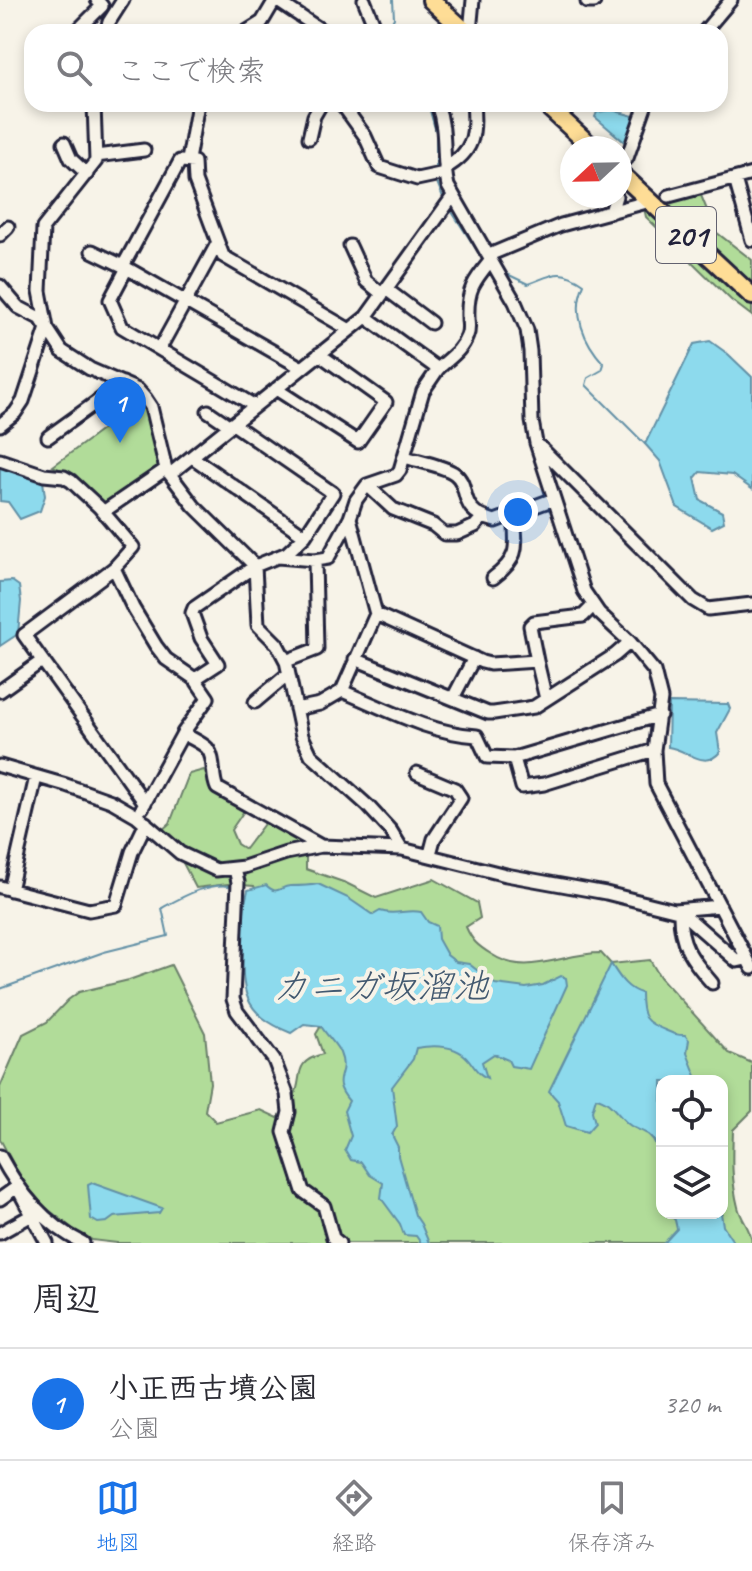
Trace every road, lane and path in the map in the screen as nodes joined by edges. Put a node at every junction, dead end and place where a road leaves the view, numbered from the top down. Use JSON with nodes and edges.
{"nodes":[{"id":1,"x":97,"y":0,"type":"edge"},
{"id":2,"x":123,"y":0,"type":"edge"},
{"id":3,"x":276,"y":0,"type":"edge"},
{"id":4,"x":364,"y":0,"type":"edge"},
{"id":5,"x":431,"y":0,"type":"edge"},
{"id":6,"x":473,"y":0,"type":"edge"},
{"id":7,"x":731,"y":0,"type":"edge"},
{"id":8,"x":85,"y":24,"type":"edge"},
{"id":9,"x":108,"y":24,"type":"edge"},
{"id":10,"x":259,"y":24,"type":"edge"},
{"id":11,"x":312,"y":24,"type":"edge"},
{"id":12,"x":374,"y":24,"type":"edge"},
{"id":13,"x":459,"y":24,"type":"edge"},
{"id":14,"x":469,"y":24,"type":"edge"},
{"id":15,"x":711,"y":24,"type":"edge"},
{"id":16,"x":94,"y":112,"type":"edge"},
{"id":17,"x":196,"y":112,"type":"edge"},
{"id":18,"x":316,"y":112,"type":"edge"},
{"id":19,"x":348,"y":112,"type":"edge"},
{"id":20,"x":440,"y":112,"type":"edge"},
{"id":21,"x":473,"y":112,"type":"edge"},
{"id":22,"x":554,"y":112,"type":"edge"},
{"id":23,"x":643,"y":112,"type":"edge"},
{"id":24,"x":580,"y":136,"type":"edge"},
{"id":25,"x":309,"y":138,"type":"dead end"},
{"id":26,"x":64,"y":143,"type":"dead end"},
{"id":27,"x":632,"y":143,"type":"edge"},
{"id":28,"x":144,"y":150,"type":"dead end"},
{"id":29,"x":96,"y":156,"type":"junction"},
{"id":30,"x":188,"y":160,"type":"junction"},
{"id":31,"x":440,"y":173,"type":"junction"},
{"id":32,"x":87,"y":174,"type":"junction"},
{"id":33,"x":632,"y":174,"type":"edge"},
{"id":34,"x":752,"y":174,"type":"edge"},
{"id":35,"x":735,"y":179,"type":"junction"},
{"id":36,"x":669,"y":196,"type":"dead end"},
{"id":37,"x":449,"y":202,"type":"junction"},
{"id":38,"x":643,"y":203,"type":"dead end"},
{"id":39,"x":612,"y":208,"type":"edge"},
{"id":40,"x":611,"y":212,"type":"junction"},
{"id":41,"x":752,"y":240,"type":"edge"},
{"id":42,"x":217,"y":244,"type":"junction"},
{"id":43,"x":350,"y":246,"type":"dead end"},
{"id":44,"x":92,"y":251,"type":"dead end"},
{"id":45,"x":490,"y":257,"type":"junction"},
{"id":46,"x":125,"y":267,"type":"junction"},
{"id":47,"x":0,"y":286,"type":"edge"},
{"id":48,"x":384,"y":292,"type":"junction"},
{"id":49,"x":752,"y":296,"type":"edge"},
{"id":50,"x":186,"y":301,"type":"junction"},
{"id":51,"x":366,"y":317,"type":"junction"},
{"id":52,"x":431,"y":323,"type":"dead end"},
{"id":53,"x":47,"y":328,"type":"junction"},
{"id":54,"x":350,"y":330,"type":"junction"},
{"id":55,"x":160,"y":348,"type":"junction"},
{"id":56,"x":319,"y":354,"type":"junction"},
{"id":57,"x":302,"y":368,"type":"junction"},
{"id":58,"x":438,"y":369,"type":"junction"},
{"id":59,"x":123,"y":383,"type":"junction"},
{"id":60,"x":276,"y":389,"type":"junction"},
{"id":61,"x":255,"y":406,"type":"junction"},
{"id":62,"x":208,"y":411,"type":"dead end"},
{"id":63,"x":0,"y":425,"type":"edge"},
{"id":64,"x":232,"y":425,"type":"junction"},
{"id":65,"x":48,"y":437,"type":"dead end"},
{"id":66,"x":536,"y":443,"type":"junction"},
{"id":67,"x":192,"y":457,"type":"junction"},
{"id":68,"x":405,"y":457,"type":"junction"},
{"id":69,"x":0,"y":460,"type":"edge"},
{"id":70,"x":168,"y":471,"type":"junction"},
{"id":71,"x":367,"y":485,"type":"junction"},
{"id":72,"x":554,"y":499,"type":"junction"},
{"id":73,"x":103,"y":512,"type":"junction"},
{"id":74,"x":514,"y":514,"type":"junction"},
{"id":75,"x":483,"y":517,"type":"junction"},
{"id":76,"x":350,"y":518,"type":"junction"},
{"id":77,"x":305,"y":536,"type":"junction"},
{"id":78,"x":278,"y":557,"type":"junction"},
{"id":79,"x":315,"y":560,"type":"junction"},
{"id":80,"x":255,"y":566,"type":"junction"},
{"id":81,"x":114,"y":568,"type":"junction"},
{"id":82,"x":493,"y":578,"type":"dead end"},
{"id":83,"x":752,"y":604,"type":"edge"},
{"id":84,"x":593,"y":606,"type":"junction"},
{"id":85,"x":376,"y":614,"type":"junction"},
{"id":86,"x":630,"y":642,"type":"junction"},
{"id":87,"x":474,"y":658,"type":"junction"},
{"id":88,"x":355,"y":659,"type":"junction"},
{"id":89,"x":42,"y":661,"type":"junction"},
{"id":90,"x":286,"y":661,"type":"junction"},
{"id":91,"x":537,"y":661,"type":"junction"},
{"id":92,"x":288,"y":674,"type":"junction"},
{"id":93,"x":195,"y":679,"type":"junction"},
{"id":94,"x":0,"y":691,"type":"edge"},
{"id":95,"x":342,"y":691,"type":"junction"},
{"id":96,"x":453,"y":698,"type":"junction"},
{"id":97,"x":546,"y":699,"type":"junction"},
{"id":98,"x":255,"y":702,"type":"dead end"},
{"id":99,"x":296,"y":709,"type":"junction"},
{"id":100,"x":660,"y":715,"type":"junction"},
{"id":101,"x":183,"y":733,"type":"junction"},
{"id":102,"x":654,"y":750,"type":"junction"},
{"id":103,"x":514,"y":758,"type":"junction"},
{"id":104,"x":0,"y":766,"type":"edge"},
{"id":105,"x":417,"y":773,"type":"dead end"},
{"id":106,"x":36,"y":777,"type":"junction"},
{"id":107,"x":145,"y":803,"type":"junction"},
{"id":108,"x":141,"y":819,"type":"junction"},
{"id":109,"x":321,"y":846,"type":"junction"},
{"id":110,"x":402,"y":849,"type":"junction"},
{"id":111,"x":430,"y":854,"type":"junction"},
{"id":112,"x":235,"y":869,"type":"junction"},
{"id":113,"x":5,"y":889,"type":"edge"},
{"id":114,"x":720,"y":906,"type":"junction"},
{"id":115,"x":680,"y":911,"type":"junction"},
{"id":116,"x":749,"y":964,"type":"edge"},
{"id":117,"x":712,"y":983,"type":"dead end"},
{"id":118,"x":0,"y":1156,"type":"edge"},
{"id":119,"x":17,"y":1187,"type":"junction"},
{"id":120,"x":0,"y":1199,"type":"edge"},
{"id":121,"x":32,"y":1215,"type":"junction"},
{"id":122,"x":0,"y":1233,"type":"edge"},
{"id":123,"x":47,"y":1243,"type":"edge"},
{"id":124,"x":83,"y":1243,"type":"edge"},
{"id":125,"x":339,"y":1243,"type":"edge"}],
"edges":[{"from":1,"to":8,"type":"street"},
{"from":2,"to":9,"type":"street"},
{"from":3,"to":10,"type":"street"},
{"from":3,"to":11,"type":"street"},
{"from":4,"to":12,"type":"street"},
{"from":5,"to":13,"type":"highway"},
{"from":6,"to":14,"type":"street"},
{"from":7,"to":15,"type":"street"},
{"from":16,"to":29,"type":"street"},
{"from":17,"to":30,"type":"street"},
{"from":18,"to":25,"type":"street"},
{"from":19,"to":31,"type":"street"},
{"from":20,"to":31,"type":"street"},
{"from":21,"to":31,"type":"street"},
{"from":22,"to":24,"type":"highway"},
{"from":23,"to":27,"type":"street"},
{"from":26,"to":32,"type":"street"},
{"from":28,"to":29,"type":"street"},
{"from":29,"to":32,"type":"street"},
{"from":30,"to":42,"type":"street"},
{"from":30,"to":46,"type":"street"},
{"from":31,"to":37,"type":"street"},
{"from":32,"to":53,"type":"street"},
{"from":33,"to":49,"type":"highway","number":"201"},
{"from":34,"to":35,"type":"street"},
{"from":35,"to":36,"type":"street"},
{"from":35,"to":41,"type":"street"},
{"from":37,"to":45,"type":"street"},
{"from":37,"to":48,"type":"street"},
{"from":38,"to":40,"type":"street"},
{"from":39,"to":40,"type":"street"},
{"from":40,"to":45,"type":"street"},
{"from":42,"to":50,"type":"street"},
{"from":42,"to":54,"type":"street"},
{"from":43,"to":48,"type":"street"},
{"from":44,"to":46,"type":"street"},
{"from":45,"to":58,"type":"street"},
{"from":45,"to":66,"type":"street"},
{"from":46,"to":50,"type":"street"},
{"from":46,"to":55,"type":"street"},
{"from":47,"to":53,"type":"street"},
{"from":48,"to":51,"type":"street"},
{"from":48,"to":52,"type":"street"},
{"from":50,"to":55,"type":"street"},
{"from":50,"to":57,"type":"street"},
{"from":51,"to":54,"type":"street"},
{"from":51,"to":58,"type":"street"},
{"from":53,"to":59,"type":"street"},
{"from":53,"to":63,"type":"street"},
{"from":54,"to":56,"type":"street"},
{"from":55,"to":61,"type":"street"},
{"from":56,"to":57,"type":"street"},
{"from":56,"to":60,"type":"street"},
{"from":57,"to":60,"type":"street"},
{"from":58,"to":68,"type":"street"},
{"from":59,"to":65,"type":"street"},
{"from":59,"to":70,"type":"street"},
{"from":60,"to":61,"type":"street"},
{"from":61,"to":64,"type":"street"},
{"from":62,"to":64,"type":"street"},
{"from":64,"to":67,"type":"street"},
{"from":64,"to":77,"type":"street"},
{"from":66,"to":72,"type":"street"},
{"from":66,"to":83,"type":"street"},
{"from":67,"to":70,"type":"street"},
{"from":67,"to":77,"type":"street"},
{"from":68,"to":71,"type":"street"},
{"from":68,"to":75,"type":"street"},
{"from":69,"to":73,"type":"street"},
{"from":70,"to":73,"type":"street"},
{"from":70,"to":80,"type":"street"},
{"from":71,"to":75,"type":"street"},
{"from":71,"to":76,"type":"street"},
{"from":72,"to":74,"type":"street"},
{"from":72,"to":84,"type":"street"},
{"from":73,"to":81,"type":"street"},
{"from":74,"to":75,"type":"street"},
{"from":74,"to":82,"type":"street"},
{"from":76,"to":79,"type":"street"},
{"from":76,"to":85,"type":"street"},
{"from":77,"to":78,"type":"street"},
{"from":78,"to":79,"type":"street"},
{"from":78,"to":80,"type":"street"},
{"from":79,"to":90,"type":"street"},
{"from":80,"to":90,"type":"street"},
{"from":80,"to":93,"type":"street"},
{"from":81,"to":89,"type":"street"},
{"from":81,"to":93,"type":"street"},
{"from":84,"to":86,"type":"street"},
{"from":84,"to":91,"type":"street"},
{"from":85,"to":87,"type":"street"},
{"from":85,"to":88,"type":"street"},
{"from":86,"to":97,"type":"street"},
{"from":86,"to":100,"type":"street"},
{"from":87,"to":91,"type":"street"},
{"from":87,"to":96,"type":"street"},
{"from":88,"to":95,"type":"street"},
{"from":88,"to":96,"type":"street"},
{"from":89,"to":94,"type":"street"},
{"from":89,"to":107,"type":"street"},
{"from":90,"to":92,"type":"street"},
{"from":91,"to":97,"type":"street"},
{"from":92,"to":98,"type":"street"},
{"from":92,"to":99,"type":"street"},
{"from":93,"to":101,"type":"street"},
{"from":95,"to":99,"type":"street"},
{"from":95,"to":103,"type":"street"},
{"from":96,"to":97,"type":"street"},
{"from":99,"to":110,"type":"street"},
{"from":100,"to":102,"type":"street"},
{"from":100,"to":103,"type":"street"},
{"from":101,"to":107,"type":"street"},
{"from":101,"to":109,"type":"street"},
{"from":102,"to":103,"type":"street"},
{"from":102,"to":114,"type":"street"},
{"from":104,"to":106,"type":"street"},
{"from":105,"to":111,"type":"street"},
{"from":106,"to":108,"type":"street"},
{"from":106,"to":113,"type":"street"},
{"from":107,"to":108,"type":"street"},
{"from":108,"to":112,"type":"street"},
{"from":108,"to":113,"type":"street"},
{"from":109,"to":110,"type":"street"},
{"from":109,"to":112,"type":"street"},
{"from":110,"to":111,"type":"street"},
{"from":111,"to":115,"type":"street"},
{"from":112,"to":125,"type":"street"},
{"from":114,"to":115,"type":"street"},
{"from":114,"to":116,"type":"street"},
{"from":115,"to":116,"type":"street"},
{"from":115,"to":117,"type":"street"},
{"from":118,"to":119,"type":"street"},
{"from":119,"to":120,"type":"street"},
{"from":119,"to":121,"type":"street"},
{"from":119,"to":124,"type":"street"},
{"from":121,"to":122,"type":"street"},
{"from":121,"to":123,"type":"street"}]}
